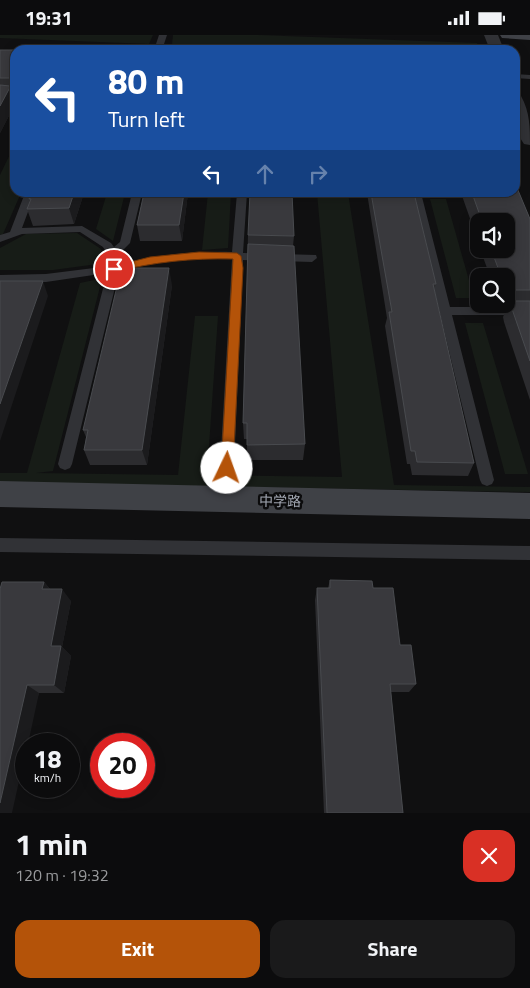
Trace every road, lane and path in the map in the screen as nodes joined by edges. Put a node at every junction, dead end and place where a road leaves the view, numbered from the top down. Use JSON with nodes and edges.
{"nodes":[{"id":1,"x":507,"y":35,"type":"edge"},
{"id":2,"x":530,"y":36,"type":"edge"},
{"id":3,"x":520,"y":113,"type":"edge"},
{"id":4,"x":530,"y":140,"type":"edge"},
{"id":5,"x":28,"y":197,"type":"edge"},
{"id":6,"x":136,"y":197,"type":"edge"},
{"id":7,"x":242,"y":197,"type":"edge"},
{"id":8,"x":417,"y":197,"type":"edge"},
{"id":9,"x":14,"y":234,"type":"junction"},
{"id":10,"x":0,"y":239,"type":"edge"},
{"id":11,"x":112,"y":254,"type":"junction"},
{"id":12,"x":237,"y":256,"type":"junction"},
{"id":13,"x":312,"y":258,"type":"dead end"},
{"id":14,"x":114,"y":269,"type":"junction"},
{"id":15,"x":0,"y":279,"type":"edge"},
{"id":16,"x":445,"y":311,"type":"junction"},
{"id":17,"x":530,"y":311,"type":"edge"},
{"id":18,"x":65,"y":464,"type":"dead end"},
{"id":19,"x":227,"y":468,"type":"dead end"},
{"id":20,"x":487,"y":480,"type":"dead end"},
{"id":21,"x":0,"y":494,"type":"edge"},
{"id":22,"x":530,"y":506,"type":"edge"},
{"id":23,"x":0,"y":545,"type":"edge"},
{"id":24,"x":530,"y":553,"type":"edge"}],
"edges":[{"from":1,"to":2,"type":"street"},
{"from":3,"to":4,"type":"street"},
{"from":5,"to":9,"type":"lane"},
{"from":6,"to":11,"type":"lane"},
{"from":7,"to":12,"type":"lane"},
{"from":8,"to":16,"type":"lane"},
{"from":9,"to":10,"type":"lane"},
{"from":9,"to":11,"type":"lane"},
{"from":11,"to":14,"type":"lane"},
{"from":12,"to":13,"type":"lane"},
{"from":12,"to":14,"type":"lane"},
{"from":12,"to":19,"type":"lane"},
{"from":14,"to":15,"type":"lane"},
{"from":14,"to":18,"type":"lane"},
{"from":16,"to":17,"type":"lane"},
{"from":16,"to":20,"type":"lane"},
{"from":21,"to":22,"type":"street","name":"中学路"},
{"from":23,"to":24,"type":"lane"}]}
